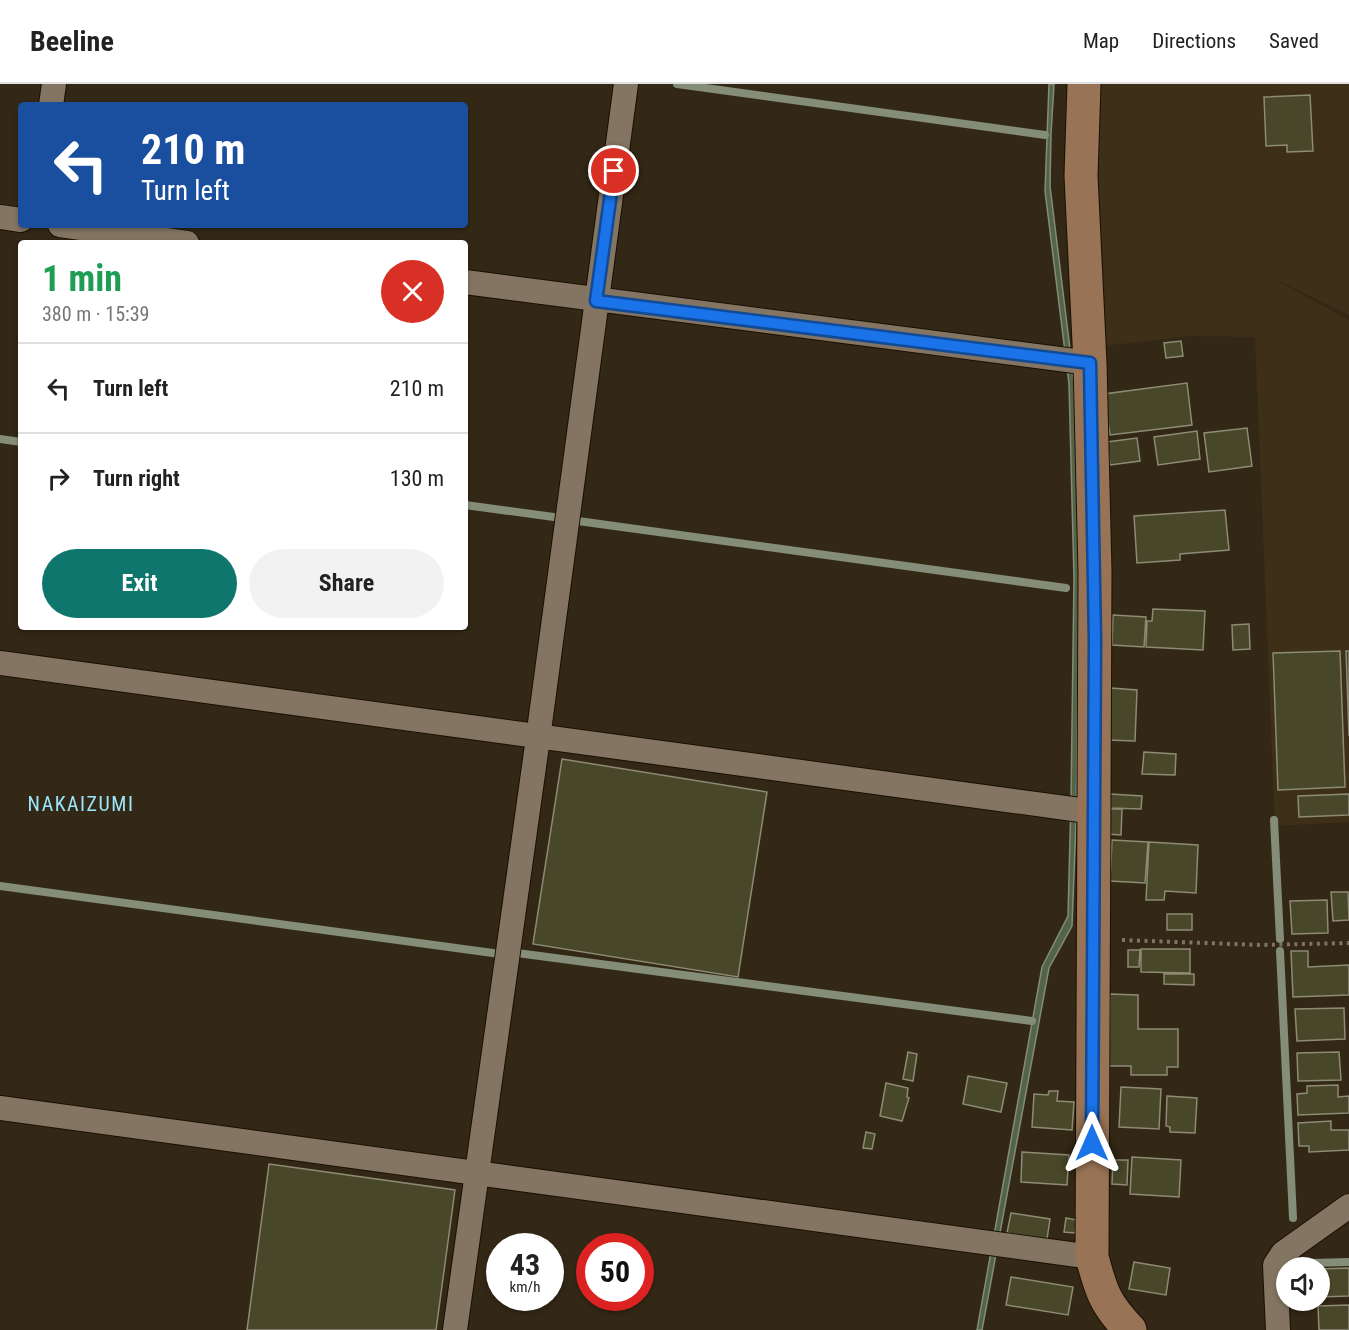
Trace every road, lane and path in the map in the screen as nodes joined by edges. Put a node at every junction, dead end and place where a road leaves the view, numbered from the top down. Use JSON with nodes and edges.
{"nodes":[{"id":1,"x":54,"y":84,"type":"edge"},
{"id":2,"x":626,"y":84,"type":"edge"},
{"id":3,"x":1084,"y":84,"type":"edge"},
{"id":4,"x":51,"y":102,"type":"edge"},
{"id":5,"x":0,"y":217,"type":"edge"},
{"id":6,"x":18,"y":220,"type":"edge"},
{"id":7,"x":81,"y":228,"type":"edge"},
{"id":8,"x":166,"y":240,"type":"edge"},
{"id":9,"x":468,"y":282,"type":"edge"},
{"id":10,"x":596,"y":301,"type":"junction"},
{"id":11,"x":1076,"y":362,"type":"junction"},
{"id":12,"x":0,"y":663,"type":"edge"},
{"id":13,"x":538,"y":738,"type":"junction"},
{"id":14,"x":1081,"y":810,"type":"junction"},
{"id":15,"x":1093,"y":939,"type":"junction"},
{"id":16,"x":1349,"y":943,"type":"edge"},
{"id":17,"x":0,"y":1108,"type":"edge"},
{"id":18,"x":477,"y":1173,"type":"junction"},
{"id":19,"x":1349,"y":1206,"type":"edge"},
{"id":20,"x":1092,"y":1257,"type":"junction"},
{"id":21,"x":1118,"y":1328,"type":"edge"},
{"id":22,"x":455,"y":1330,"type":"edge"},
{"id":23,"x":1278,"y":1330,"type":"edge"}],
"edges":[{"from":1,"to":4,"type":"street"},
{"from":2,"to":10,"type":"street"},
{"from":3,"to":11,"type":"main road"},
{"from":5,"to":6,"type":"street"},
{"from":7,"to":8,"type":"street"},
{"from":9,"to":10,"type":"street"},
{"from":10,"to":11,"type":"street"},
{"from":10,"to":13,"type":"street"},
{"from":11,"to":14,"type":"main road"},
{"from":12,"to":13,"type":"street"},
{"from":13,"to":14,"type":"street"},
{"from":13,"to":18,"type":"street"},
{"from":14,"to":15,"type":"main road"},
{"from":15,"to":16,"type":"path"},
{"from":15,"to":20,"type":"main road"},
{"from":17,"to":18,"type":"street"},
{"from":18,"to":20,"type":"street"},
{"from":18,"to":22,"type":"street"},
{"from":19,"to":23,"type":"street"},
{"from":20,"to":21,"type":"main road"}]}
